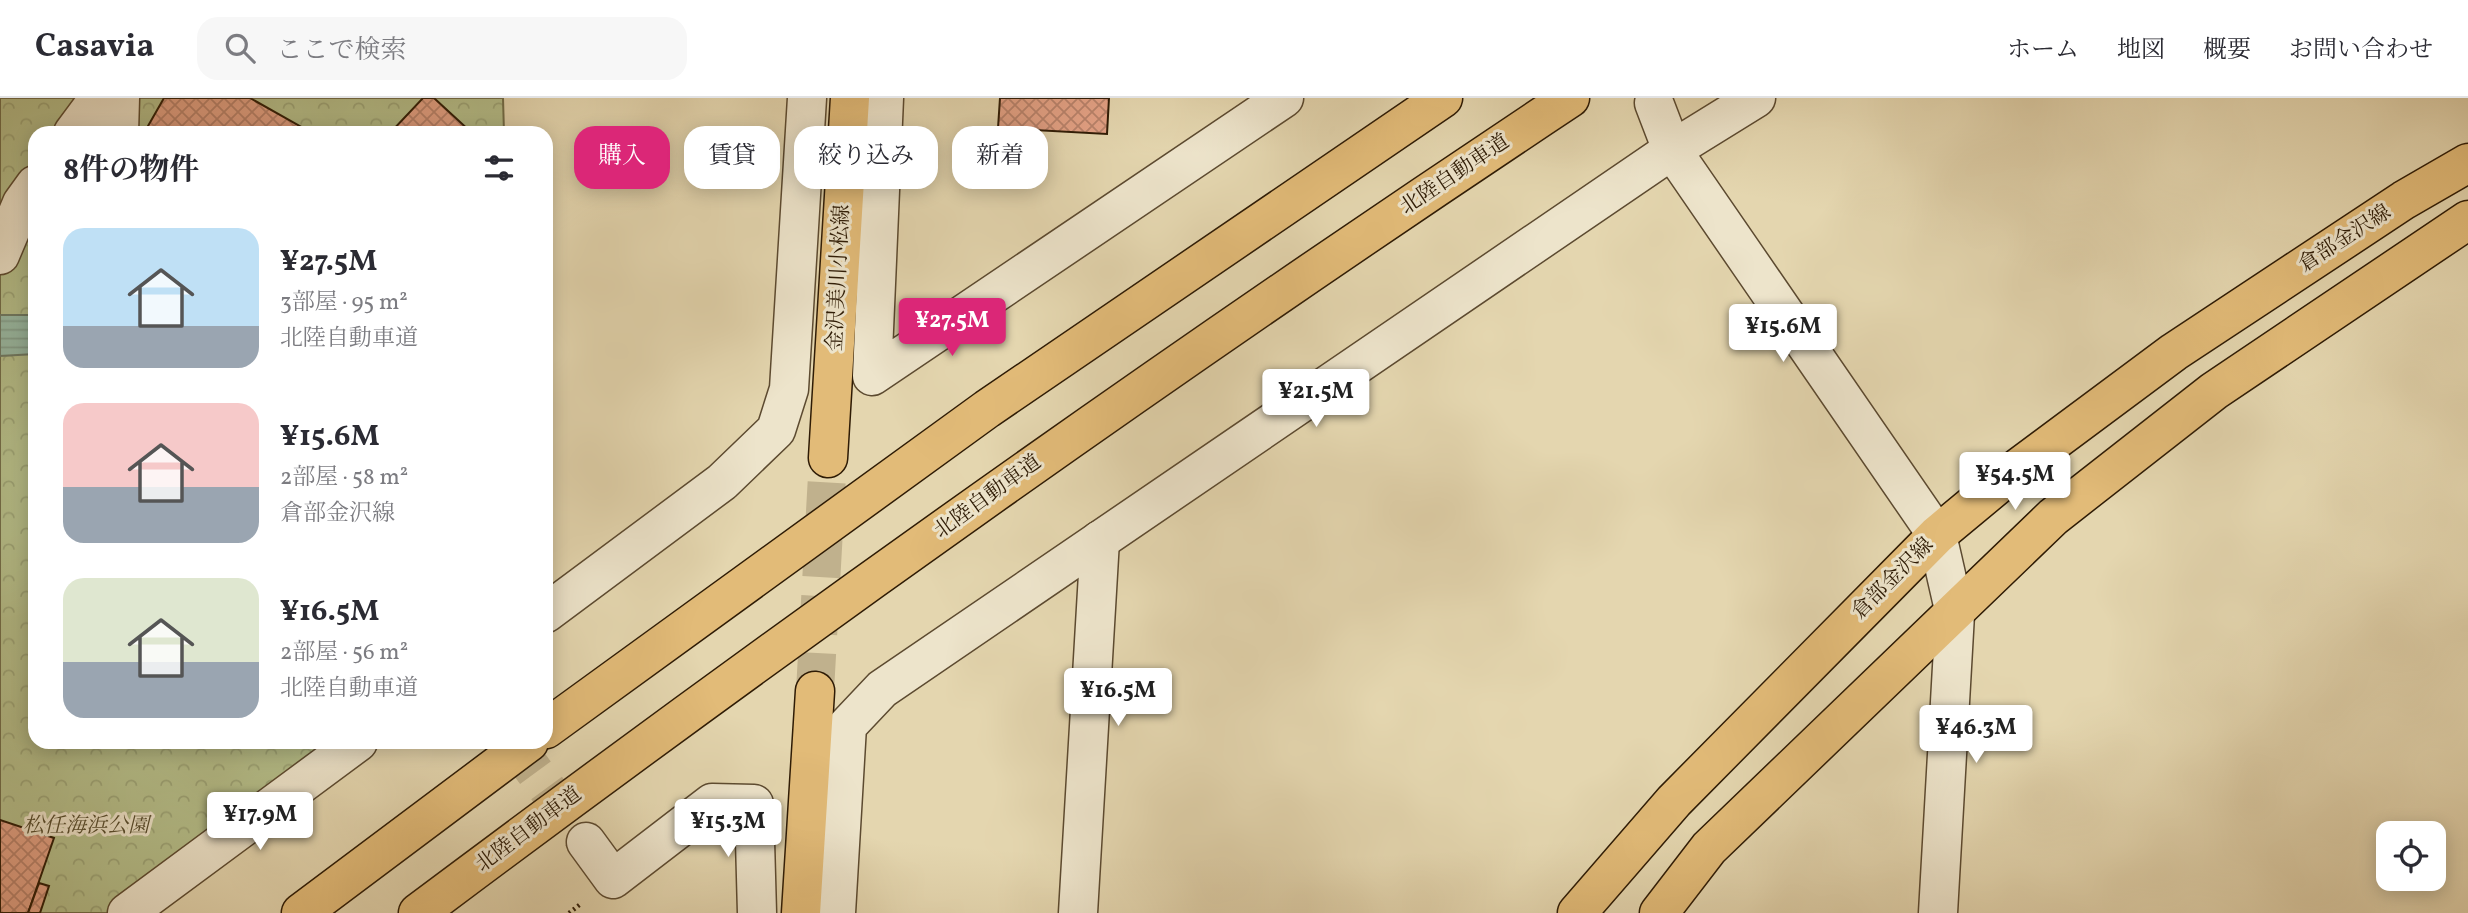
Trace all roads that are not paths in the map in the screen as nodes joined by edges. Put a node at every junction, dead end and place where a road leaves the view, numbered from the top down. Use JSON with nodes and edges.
{"nodes":[{"id":1,"x":99,"y":98,"type":"edge"},
{"id":2,"x":120,"y":98,"type":"edge"},
{"id":3,"x":807,"y":98,"type":"edge"},
{"id":4,"x":850,"y":98,"type":"edge"},
{"id":5,"x":884,"y":98,"type":"edge"},
{"id":6,"x":1284,"y":98,"type":"edge"},
{"id":7,"x":1443,"y":98,"type":"edge"},
{"id":8,"x":1570,"y":98,"type":"edge"},
{"id":9,"x":1756,"y":98,"type":"edge"},
{"id":10,"x":1654,"y":103,"type":"dead end"},
{"id":11,"x":78,"y":126,"type":"edge"},
{"id":12,"x":119,"y":126,"type":"edge"},
{"id":13,"x":1671,"y":150,"type":"junction"},
{"id":14,"x":2468,"y":163,"type":"edge"},
{"id":15,"x":28,"y":195,"type":"edge"},
{"id":16,"x":2468,"y":220,"type":"edge"},
{"id":17,"x":0,"y":255,"type":"edge"},
{"id":18,"x":828,"y":458,"type":"tunnel mouth"},
{"id":19,"x":1937,"y":535,"type":"junction"},
{"id":20,"x":1100,"y":540,"type":"junction"},
{"id":21,"x":553,"y":608,"type":"edge"},
{"id":22,"x":1955,"y":614,"type":"junction"},
{"id":23,"x":815,"y":691,"type":"tunnel mouth"},
{"id":24,"x":553,"y":724,"type":"edge"},
{"id":25,"x":349,"y":749,"type":"edge"},
{"id":26,"x":520,"y":749,"type":"edge"},
{"id":27,"x":586,"y":842,"type":"tunnel mouth"},
{"id":28,"x":127,"y":913,"type":"edge"},
{"id":29,"x":301,"y":913,"type":"edge"},
{"id":30,"x":418,"y":913,"type":"edge"},
{"id":31,"x":757,"y":913,"type":"edge"},
{"id":32,"x":801,"y":913,"type":"edge"},
{"id":33,"x":836,"y":913,"type":"edge"},
{"id":34,"x":1078,"y":913,"type":"edge"},
{"id":35,"x":1577,"y":913,"type":"edge"},
{"id":36,"x":1659,"y":913,"type":"edge"},
{"id":37,"x":1938,"y":913,"type":"edge"}],
"edges":[{"from":1,"to":11,"type":"street"},
{"from":2,"to":12,"type":"street"},
{"from":3,"to":21,"type":"street"},
{"from":4,"to":18,"type":"main road","name":"金沢美川小松線"},
{"from":5,"to":6,"type":"street"},
{"from":7,"to":24,"type":"main road"},
{"from":8,"to":30,"type":"main road","name":"北陸自動車道"},
{"from":9,"to":13,"type":"street"},
{"from":10,"to":13,"type":"street"},
{"from":13,"to":19,"type":"street"},
{"from":13,"to":20,"type":"street"},
{"from":14,"to":19,"type":"main road","name":"倉部金沢線"},
{"from":15,"to":17,"type":"street"},
{"from":16,"to":22,"type":"main road"},
{"from":19,"to":22,"type":"street"},
{"from":19,"to":35,"type":"main road","name":"倉部金沢線"},
{"from":20,"to":33,"type":"street"},
{"from":20,"to":34,"type":"street"},
{"from":22,"to":36,"type":"main road"},
{"from":22,"to":37,"type":"street"},
{"from":23,"to":32,"type":"main road"},
{"from":25,"to":28,"type":"street"},
{"from":26,"to":29,"type":"main road"},
{"from":27,"to":31,"type":"street"}]}
